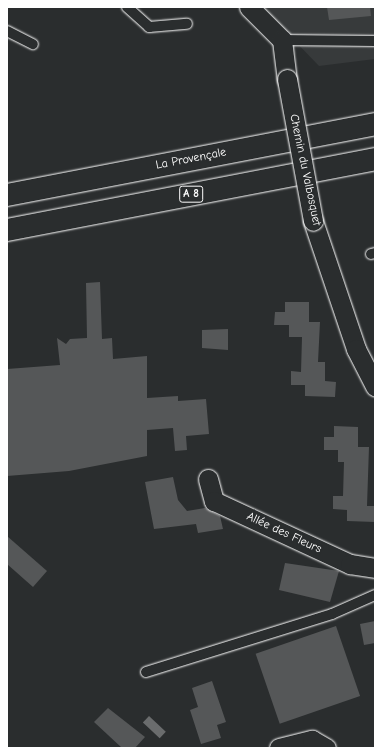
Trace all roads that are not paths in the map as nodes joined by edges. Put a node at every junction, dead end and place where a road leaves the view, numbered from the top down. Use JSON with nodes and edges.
{"nodes":[{"id":1,"x":127,"y":7,"type":"edge"},
{"id":2,"x":248,"y":7,"type":"edge"},
{"id":3,"x":186,"y":24,"type":"dead end"},
{"id":4,"x":7,"y":31,"type":"edge"},
{"id":5,"x":282,"y":40,"type":"junction"},
{"id":6,"x":375,"y":41,"type":"edge"},
{"id":7,"x":33,"y":44,"type":"dead end"},
{"id":8,"x":375,"y":124,"type":"edge"},
{"id":9,"x":375,"y":159,"type":"edge"},
{"id":10,"x":7,"y":195,"type":"edge"},
{"id":11,"x":7,"y":230,"type":"edge"},
{"id":12,"x":375,"y":386,"type":"edge"},
{"id":13,"x":208,"y":479,"type":"dead end"},
{"id":14,"x":375,"y":568,"type":"edge"},
{"id":15,"x":375,"y":595,"type":"edge"},
{"id":16,"x":146,"y":672,"type":"dead end"},
{"id":17,"x":279,"y":748,"type":"edge"},
{"id":18,"x":326,"y":748,"type":"edge"}],
"edges":[{"from":1,"to":3,"type":"lane"},
{"from":2,"to":5,"type":"street"},
{"from":4,"to":7,"type":"lane"},
{"from":5,"to":6,"type":"lane"},
{"from":5,"to":12,"type":"street","name":"Chemin du Valbosquet","bridge":true},
{"from":8,"to":10,"type":"highway","name":"La Provençale"},
{"from":9,"to":11,"type":"highway","number":"A 8"},
{"from":13,"to":14,"type":"street","name":"Allée des Fleurs"},
{"from":15,"to":16,"type":"lane"},
{"from":17,"to":18,"type":"street"}]}
